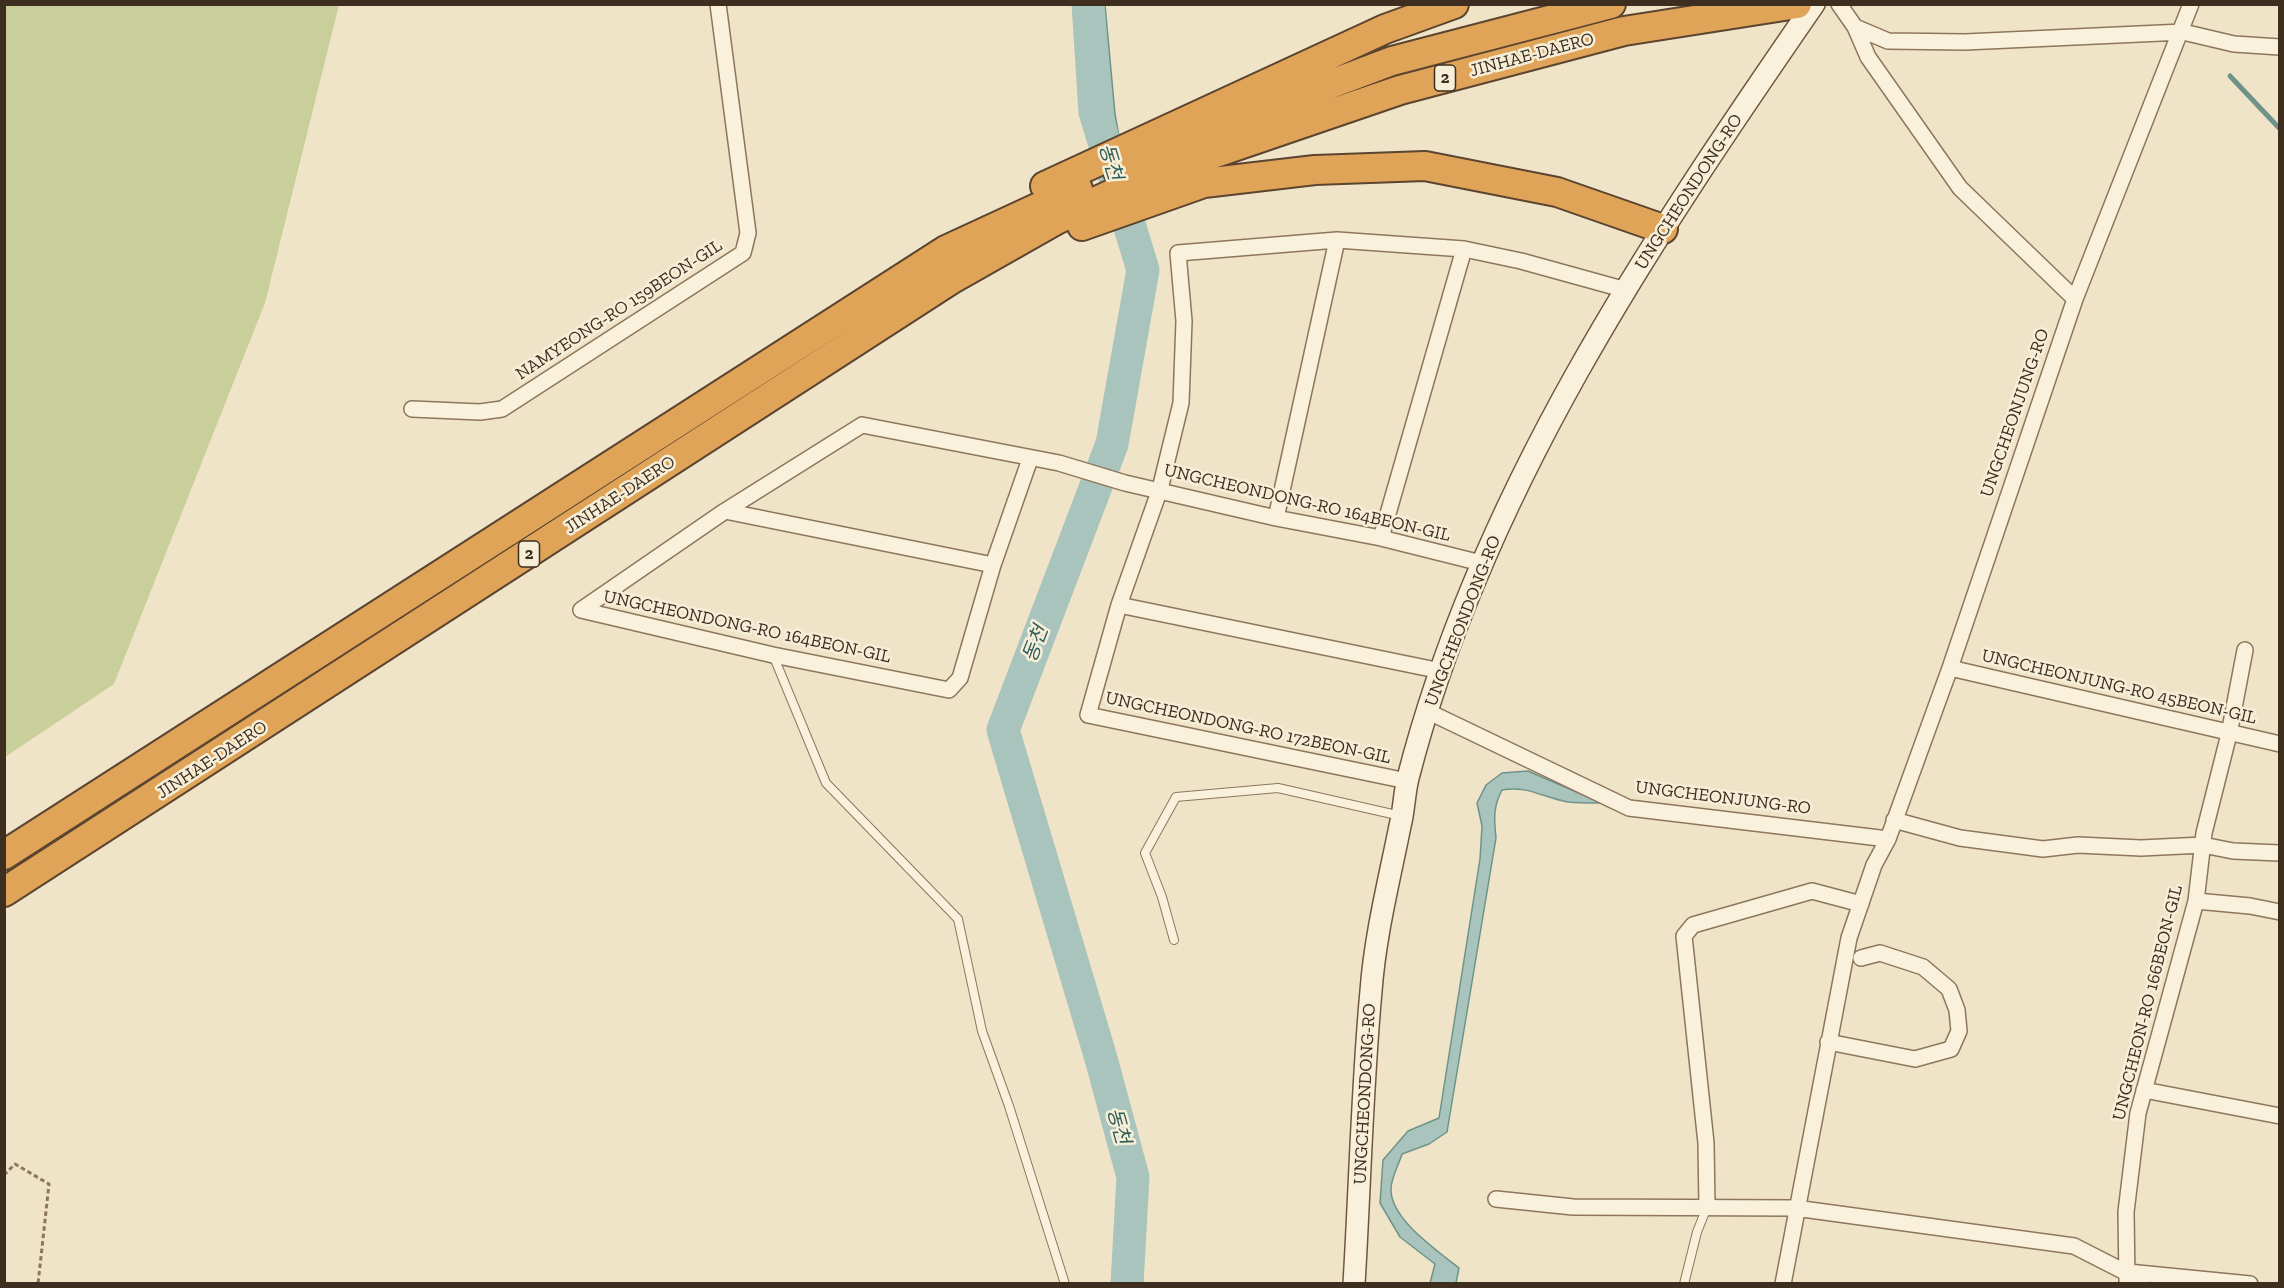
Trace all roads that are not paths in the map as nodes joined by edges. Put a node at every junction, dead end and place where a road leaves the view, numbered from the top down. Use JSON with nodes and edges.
{"nodes":[{"id":1,"x":718,"y":4,"type":"edge"},
{"id":2,"x":1454,"y":4,"type":"edge"},
{"id":3,"x":1611,"y":4,"type":"edge"},
{"id":4,"x":1797,"y":4,"type":"edge"},
{"id":5,"x":1814,"y":4,"type":"edge"},
{"id":6,"x":1839,"y":4,"type":"edge"},
{"id":7,"x":2191,"y":4,"type":"edge"},
{"id":8,"x":1855,"y":27,"type":"junction"},
{"id":9,"x":2183,"y":32,"type":"junction"},
{"id":10,"x":2280,"y":46,"type":"edge"},
{"id":11,"x":1171,"y":135,"type":"junction"},
{"id":12,"x":1058,"y":208,"type":"junction"},
{"id":13,"x":1664,"y":229,"type":"junction"},
{"id":14,"x":1337,"y":240,"type":"junction"},
{"id":15,"x":1464,"y":249,"type":"junction"},
{"id":16,"x":1626,"y":290,"type":"junction"},
{"id":17,"x":2074,"y":299,"type":"junction"},
{"id":18,"x":412,"y":409,"type":"dead end"},
{"id":19,"x":1030,"y":459,"type":"junction"},
{"id":20,"x":1160,"y":489,"type":"junction"},
{"id":21,"x":725,"y":511,"type":"junction"},
{"id":22,"x":1276,"y":518,"type":"junction"},
{"id":23,"x":1381,"y":538,"type":"junction"},
{"id":24,"x":1480,"y":563,"type":"junction"},
{"id":25,"x":993,"y":566,"type":"junction"},
{"id":26,"x":1119,"y":605,"type":"junction"},
{"id":27,"x":2245,"y":650,"type":"dead end"},
{"id":28,"x":773,"y":655,"type":"junction"},
{"id":29,"x":1950,"y":668,"type":"junction"},
{"id":30,"x":1441,"y":671,"type":"junction"},
{"id":31,"x":1429,"y":712,"type":"junction"},
{"id":32,"x":2229,"y":734,"type":"junction"},
{"id":33,"x":2280,"y":744,"type":"edge"},
{"id":34,"x":1407,"y":781,"type":"junction"},
{"id":35,"x":1402,"y":816,"type":"junction"},
{"id":36,"x":1894,"y":820,"type":"junction"},
{"id":37,"x":1888,"y":838,"type":"junction"},
{"id":38,"x":2203,"y":845,"type":"junction"},
{"id":39,"x":2280,"y":853,"type":"edge"},
{"id":40,"x":4,"y":855,"type":"edge"},
{"id":41,"x":4,"y":892,"type":"edge"},
{"id":42,"x":2196,"y":901,"type":"junction"},
{"id":43,"x":1860,"y":904,"type":"junction"},
{"id":44,"x":2280,"y":912,"type":"edge"},
{"id":45,"x":1174,"y":940,"type":"dead end"},
{"id":46,"x":1861,"y":958,"type":"dead end"},
{"id":47,"x":1828,"y":1042,"type":"junction"},
{"id":48,"x":2144,"y":1090,"type":"junction"},
{"id":49,"x":2280,"y":1116,"type":"edge"},
{"id":50,"x":1496,"y":1199,"type":"dead end"},
{"id":51,"x":1707,"y":1207,"type":"junction"},
{"id":52,"x":1796,"y":1208,"type":"junction"},
{"id":53,"x":2127,"y":1278,"type":"edge"},
{"id":54,"x":1065,"y":1284,"type":"edge"},
{"id":55,"x":1354,"y":1284,"type":"edge"},
{"id":56,"x":1684,"y":1284,"type":"edge"},
{"id":57,"x":1783,"y":1284,"type":"edge"},
{"id":58,"x":2142,"y":1284,"type":"edge"},
{"id":59,"x":2250,"y":1284,"type":"edge"}],
"edges":[{"from":1,"to":18,"type":"street","name":"NAMYEONG-RO 159BEON-GIL"},
{"from":2,"to":11,"type":"highway"},
{"from":3,"to":11,"type":"highway","name":"JINHAE-DAERO","number":"2"},
{"from":4,"to":12,"type":"highway","name":"JINHAE-DAERO","number":"2"},
{"from":5,"to":13,"type":"main road","name":"UNGCHEONDONG-RO"},
{"from":6,"to":8,"type":"street"},
{"from":7,"to":9,"type":"street","name":"UNGCHEONJUNG-RO"},
{"from":8,"to":9,"type":"street"},
{"from":8,"to":17,"type":"street"},
{"from":9,"to":10,"type":"street"},
{"from":9,"to":17,"type":"street","name":"UNGCHEONJUNG-RO"},
{"from":11,"to":12,"type":"highway","number":"2"},
{"from":12,"to":13,"type":"highway"},
{"from":12,"to":40,"type":"highway","name":"JINHAE-DAERO","number":"2"},
{"from":12,"to":41,"type":"highway","name":"JINHAE-DAERO","number":"2"},
{"from":13,"to":16,"type":"main road","name":"UNGCHEONDONG-RO"},
{"from":14,"to":15,"type":"street"},
{"from":14,"to":20,"type":"street","name":"UNGCHEONDONG-RO 172BEON-GIL"},
{"from":14,"to":22,"type":"street"},
{"from":15,"to":16,"type":"street"},
{"from":15,"to":23,"type":"street"},
{"from":16,"to":24,"type":"main road","name":"UNGCHEONDONG-RO"},
{"from":17,"to":29,"type":"street","name":"UNGCHEONJUNG-RO"},
{"from":19,"to":20,"type":"street","name":"UNGCHEONDONG-RO 164BEON-GIL"},
{"from":19,"to":21,"type":"street","name":"UNGCHEONDONG-RO 164BEON-GIL"},
{"from":19,"to":25,"type":"street","name":"UNGCHEONDONG-RO 164BEON-GIL"},
{"from":20,"to":22,"type":"street","name":"UNGCHEONDONG-RO 164BEON-GIL"},
{"from":20,"to":26,"type":"street","name":"UNGCHEONDONG-RO 172BEON-GIL"},
{"from":21,"to":25,"type":"street"},
{"from":21,"to":28,"type":"street","name":"UNGCHEONDONG-RO 164BEON-GIL"},
{"from":22,"to":23,"type":"street","name":"UNGCHEONDONG-RO 164BEON-GIL"},
{"from":23,"to":24,"type":"street","name":"UNGCHEONDONG-RO 164BEON-GIL"},
{"from":24,"to":30,"type":"main road","name":"UNGCHEONDONG-RO"},
{"from":25,"to":28,"type":"street","name":"UNGCHEONDONG-RO 164BEON-GIL"},
{"from":26,"to":30,"type":"street"},
{"from":26,"to":34,"type":"street","name":"UNGCHEONDONG-RO 172BEON-GIL"},
{"from":27,"to":32,"type":"street","name":"UNGCHEON-RO 166BEON-GIL"},
{"from":28,"to":54,"type":"lane"},
{"from":29,"to":32,"type":"street","name":"UNGCHEONJUNG-RO 45BEON-GIL"},
{"from":29,"to":36,"type":"street","name":"UNGCHEONJUNG-RO"},
{"from":30,"to":31,"type":"main road","name":"UNGCHEONDONG-RO"},
{"from":31,"to":34,"type":"main road","name":"UNGCHEONDONG-RO"},
{"from":31,"to":37,"type":"street","name":"UNGCHEONJUNG-RO"},
{"from":32,"to":33,"type":"street","name":"UNGCHEONJUNG-RO 45BEON-GIL"},
{"from":32,"to":38,"type":"street","name":"UNGCHEON-RO 166BEON-GIL"},
{"from":34,"to":35,"type":"main road","name":"UNGCHEONDONG-RO"},
{"from":35,"to":45,"type":"lane"},
{"from":35,"to":55,"type":"main road","name":"UNGCHEONDONG-RO"},
{"from":36,"to":37,"type":"street","name":"UNGCHEONJUNG-RO"},
{"from":36,"to":38,"type":"street"},
{"from":37,"to":43,"type":"street","name":"UNGCHEONJUNG-RO"},
{"from":38,"to":39,"type":"street"},
{"from":38,"to":42,"type":"street","name":"UNGCHEON-RO 166BEON-GIL"},
{"from":42,"to":44,"type":"street"},
{"from":42,"to":48,"type":"street","name":"UNGCHEON-RO 166BEON-GIL"},
{"from":43,"to":47,"type":"street","name":"UNGCHEONJUNG-RO"},
{"from":43,"to":51,"type":"street"},
{"from":46,"to":47,"type":"street"},
{"from":47,"to":52,"type":"street","name":"UNGCHEONJUNG-RO"},
{"from":48,"to":49,"type":"street"},
{"from":48,"to":53,"type":"street","name":"UNGCHEON-RO 166BEON-GIL"},
{"from":50,"to":51,"type":"street"},
{"from":51,"to":52,"type":"street"},
{"from":51,"to":56,"type":"lane"},
{"from":52,"to":53,"type":"street"},
{"from":52,"to":57,"type":"street","name":"UNGCHEONJUNG-RO"},
{"from":53,"to":58,"type":"street"},
{"from":53,"to":59,"type":"street"}]}
